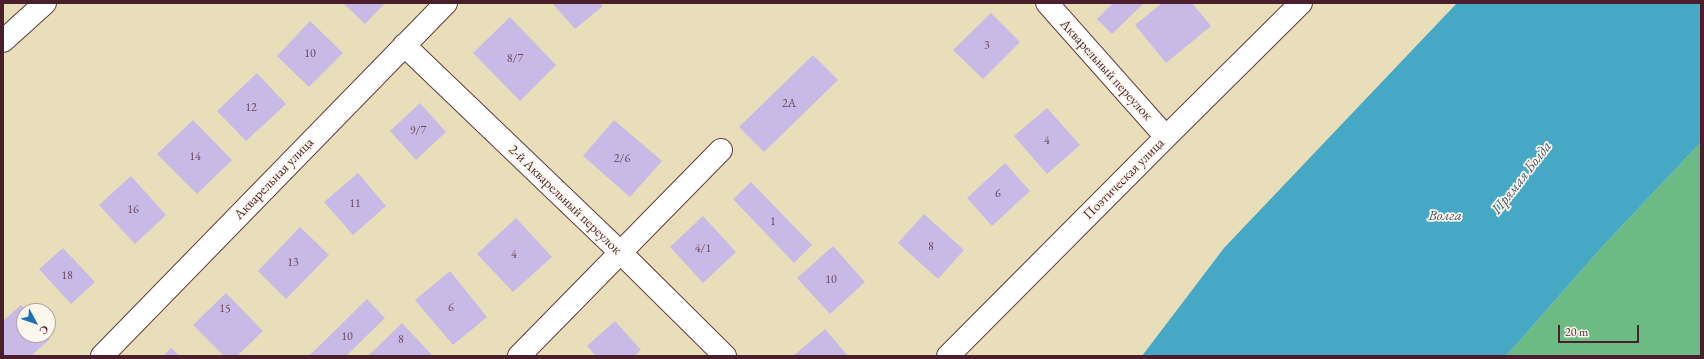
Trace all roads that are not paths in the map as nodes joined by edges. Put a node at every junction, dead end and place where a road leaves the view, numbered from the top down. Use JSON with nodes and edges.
{"nodes":[{"id":1,"x":45,"y":3,"type":"edge"},
{"id":2,"x":446,"y":3,"type":"edge"},
{"id":3,"x":1047,"y":3,"type":"edge"},
{"id":4,"x":1301,"y":3,"type":"edge"},
{"id":5,"x":3,"y":41,"type":"edge"},
{"id":6,"x":404,"y":45,"type":"junction"},
{"id":7,"x":1166,"y":136,"type":"junction"},
{"id":8,"x":721,"y":150,"type":"dead end"},
{"id":9,"x":620,"y":252,"type":"junction"},
{"id":10,"x":102,"y":356,"type":"edge"},
{"id":11,"x":519,"y":356,"type":"edge"},
{"id":12,"x":725,"y":356,"type":"edge"},
{"id":13,"x":948,"y":356,"type":"edge"}],
"edges":[{"from":1,"to":5,"type":"street"},
{"from":2,"to":6,"type":"street","name":"Акварельная улица"},
{"from":3,"to":7,"type":"street","name":"Акварельный переулок"},
{"from":4,"to":7,"type":"street","name":"Поэтическая улица"},
{"from":6,"to":9,"type":"street","name":"2-й Акварельный переулок"},
{"from":6,"to":10,"type":"street","name":"Акварельная улица"},
{"from":7,"to":13,"type":"street","name":"Поэтическая улица"},
{"from":8,"to":9,"type":"street"},
{"from":9,"to":11,"type":"street"},
{"from":9,"to":12,"type":"street","name":"2-й Акварельный переулок"}]}
